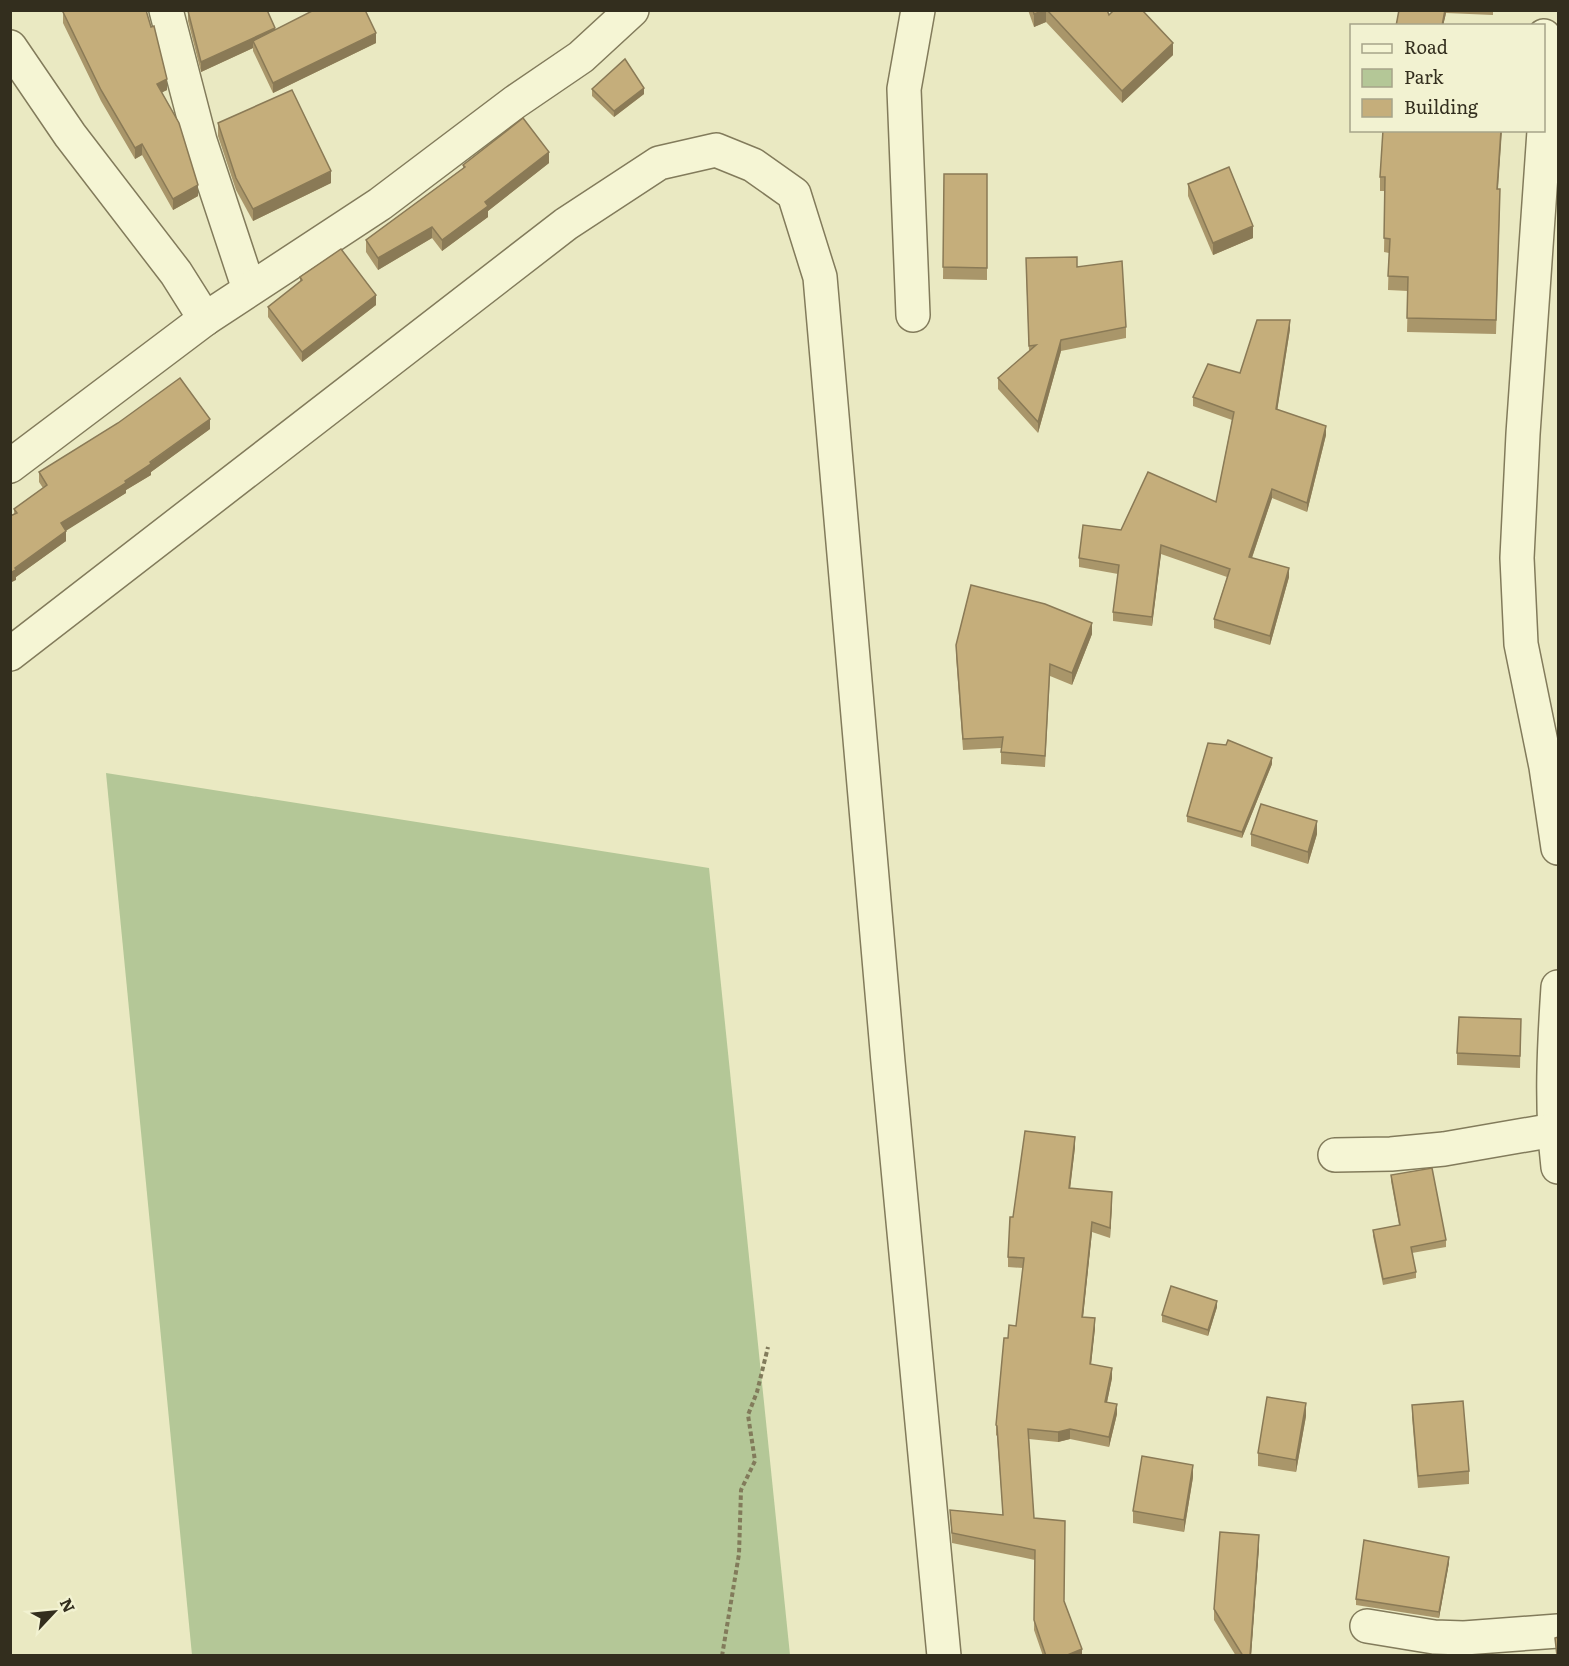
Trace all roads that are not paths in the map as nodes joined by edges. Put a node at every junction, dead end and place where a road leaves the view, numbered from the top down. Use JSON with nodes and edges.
{"nodes":[{"id":1,"x":166,"y":10,"type":"edge"},
{"id":2,"x":632,"y":10,"type":"edge"},
{"id":3,"x":918,"y":10,"type":"edge"},
{"id":4,"x":10,"y":47,"type":"edge"},
{"id":5,"x":1545,"y":53,"type":"edge"},
{"id":6,"x":1545,"y":117,"type":"edge"},
{"id":7,"x":1544,"y":132,"type":"edge"},
{"id":8,"x":249,"y":289,"type":"junction"},
{"id":9,"x":913,"y":315,"type":"dead end"},
{"id":10,"x":205,"y":319,"type":"junction"},
{"id":11,"x":10,"y":466,"type":"edge"},
{"id":12,"x":10,"y":654,"type":"edge"},
{"id":13,"x":1558,"y":848,"type":"edge"},
{"id":14,"x":1558,"y":987,"type":"edge"},
{"id":15,"x":1554,"y":1130,"type":"junction"},
{"id":16,"x":1335,"y":1155,"type":"dead end"},
{"id":17,"x":1558,"y":1167,"type":"edge"},
{"id":18,"x":1367,"y":1626,"type":"dead end"},
{"id":19,"x":1558,"y":1631,"type":"edge"},
{"id":20,"x":944,"y":1656,"type":"edge"}],
"edges":[{"from":1,"to":8,"type":"street"},
{"from":2,"to":8,"type":"street"},
{"from":3,"to":9,"type":"street"},
{"from":4,"to":10,"type":"street"},
{"from":5,"to":6,"type":"street"},
{"from":7,"to":13,"type":"street"},
{"from":8,"to":10,"type":"street"},
{"from":10,"to":11,"type":"street"},
{"from":12,"to":20,"type":"street"},
{"from":14,"to":15,"type":"street"},
{"from":15,"to":16,"type":"street"},
{"from":15,"to":17,"type":"street"},
{"from":18,"to":19,"type":"street"}]}
